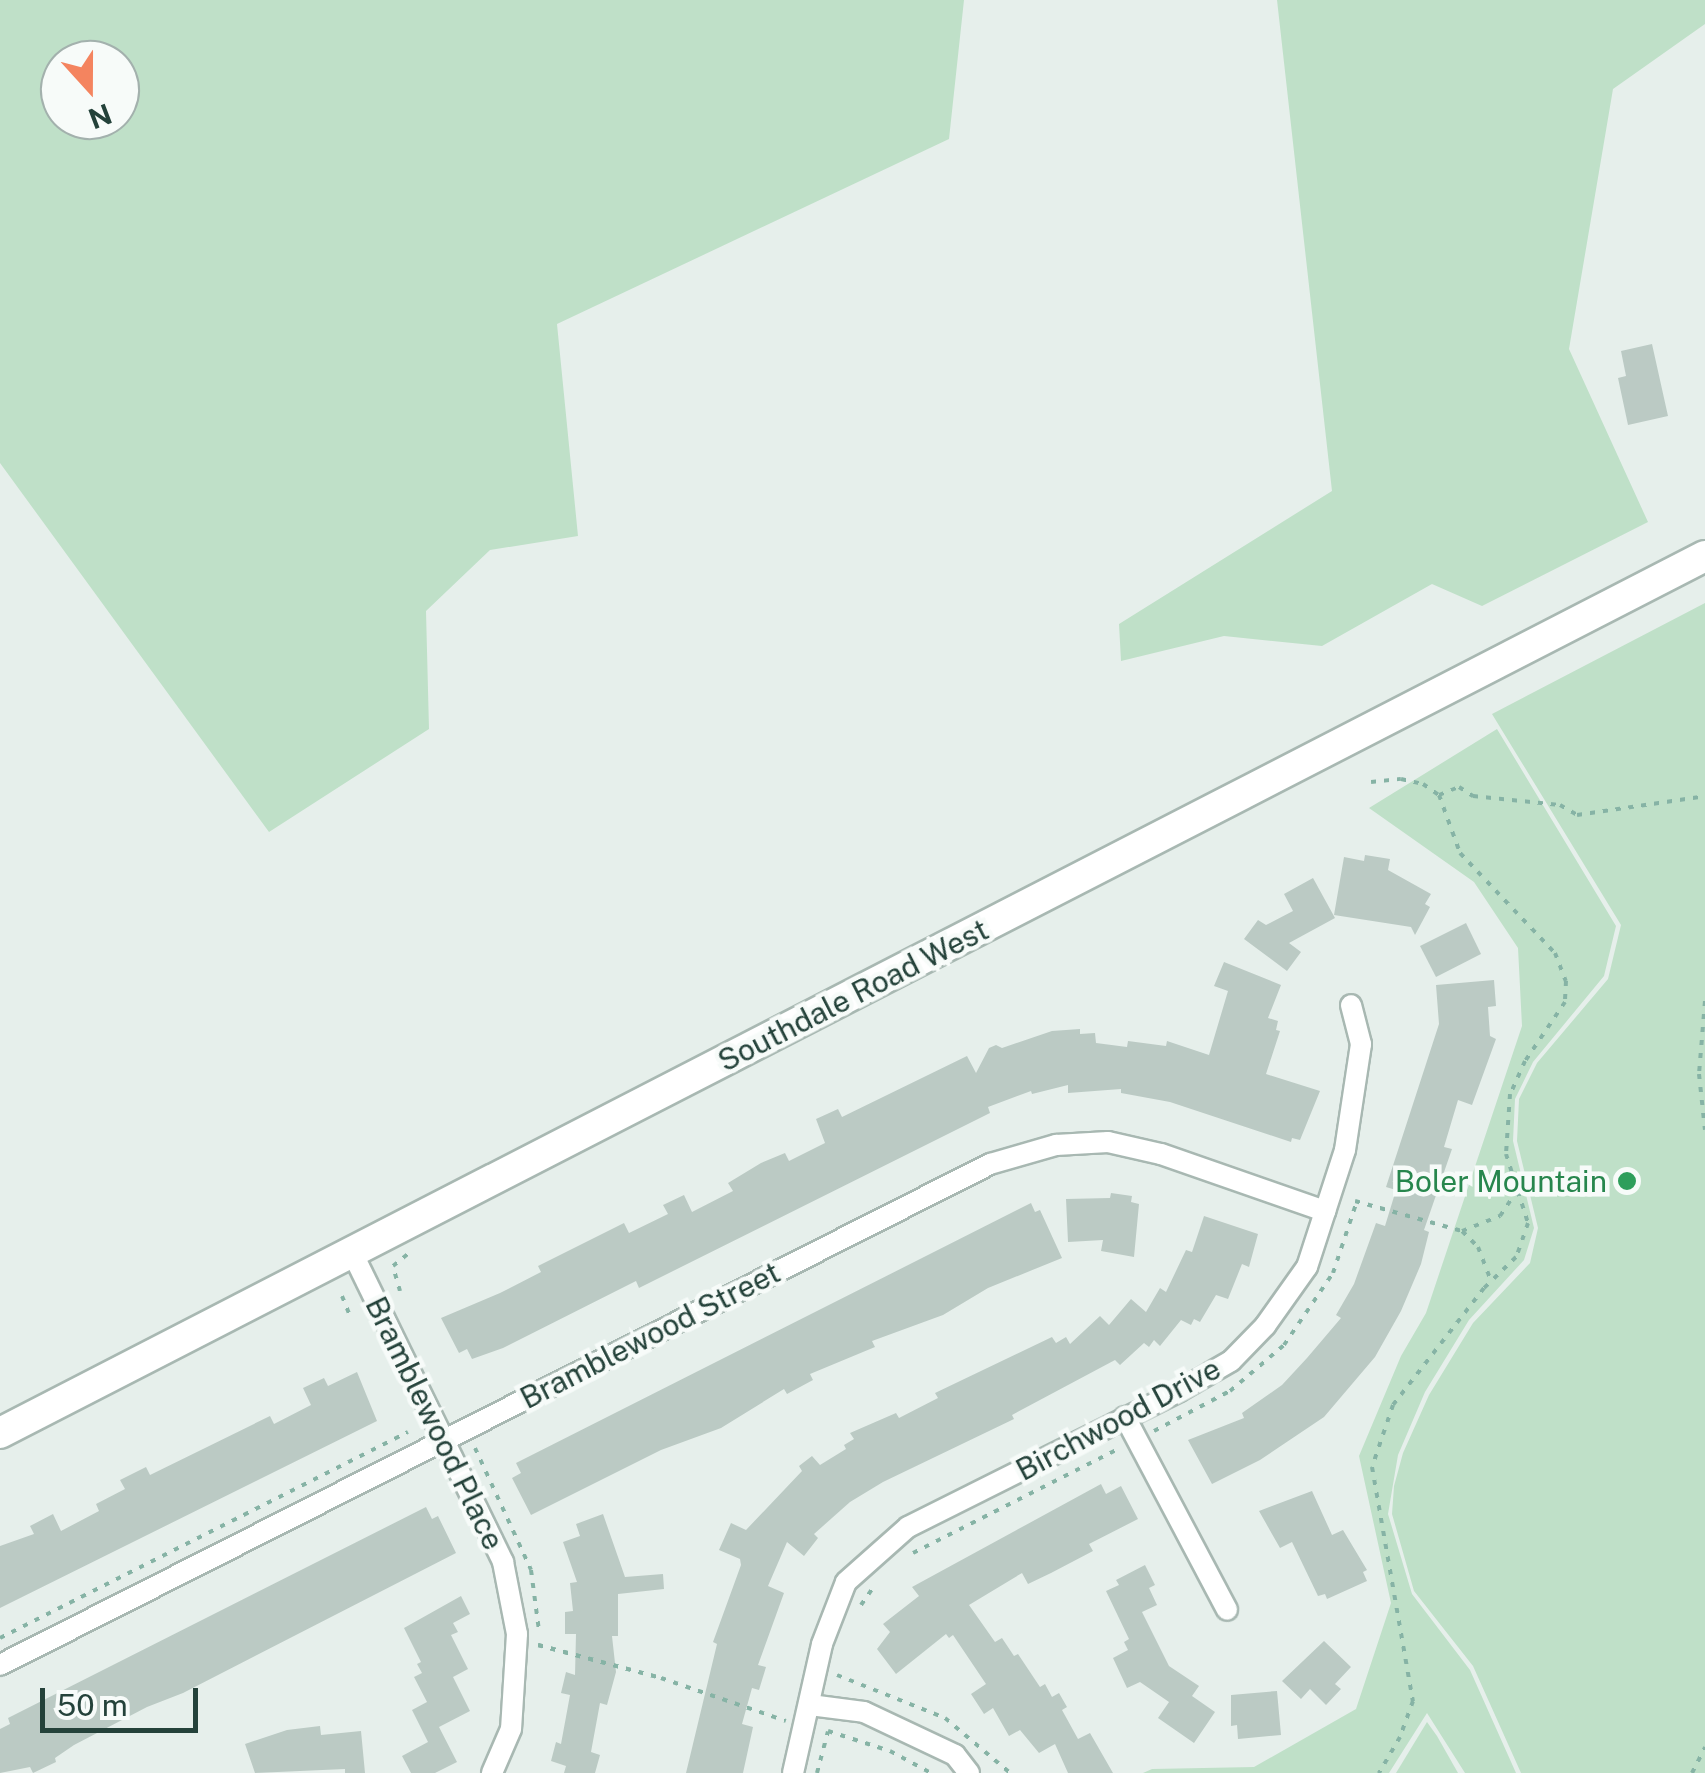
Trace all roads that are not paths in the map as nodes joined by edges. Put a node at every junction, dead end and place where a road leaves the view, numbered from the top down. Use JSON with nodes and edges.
{"nodes":[{"id":1,"x":1705,"y":556,"type":"edge"},
{"id":2,"x":1351,"y":1005,"type":"dead end"},
{"id":3,"x":1328,"y":1202,"type":"junction"},
{"id":4,"x":352,"y":1252,"type":"junction"},
{"id":5,"x":1126,"y":1417,"type":"junction"},
{"id":6,"x":0,"y":1433,"type":"edge"},
{"id":7,"x":444,"y":1438,"type":"junction"},
{"id":8,"x":1226,"y":1610,"type":"dead end"},
{"id":9,"x":0,"y":1665,"type":"edge"},
{"id":10,"x":810,"y":1705,"type":"junction"},
{"id":11,"x":492,"y":1773,"type":"edge"},
{"id":12,"x":793,"y":1773,"type":"edge"},
{"id":13,"x":969,"y":1773,"type":"edge"}],
"edges":[{"from":1,"to":4,"type":"main road","name":"Southdale Road West"},
{"from":2,"to":3,"type":"street","name":"Birchwood Drive"},
{"from":3,"to":5,"type":"street","name":"Birchwood Drive"},
{"from":3,"to":7,"type":"street","name":"Bramblewood Street"},
{"from":4,"to":6,"type":"main road","name":"Southdale Road West"},
{"from":4,"to":7,"type":"street","name":"Bramblewood Place"},
{"from":5,"to":8,"type":"street"},
{"from":5,"to":10,"type":"street","name":"Birchwood Drive"},
{"from":7,"to":9,"type":"street","name":"Bramblewood Street"},
{"from":7,"to":11,"type":"street","name":"Bramblewood Place"},
{"from":10,"to":12,"type":"street","name":"Birchwood Drive"},
{"from":10,"to":13,"type":"street"}]}
